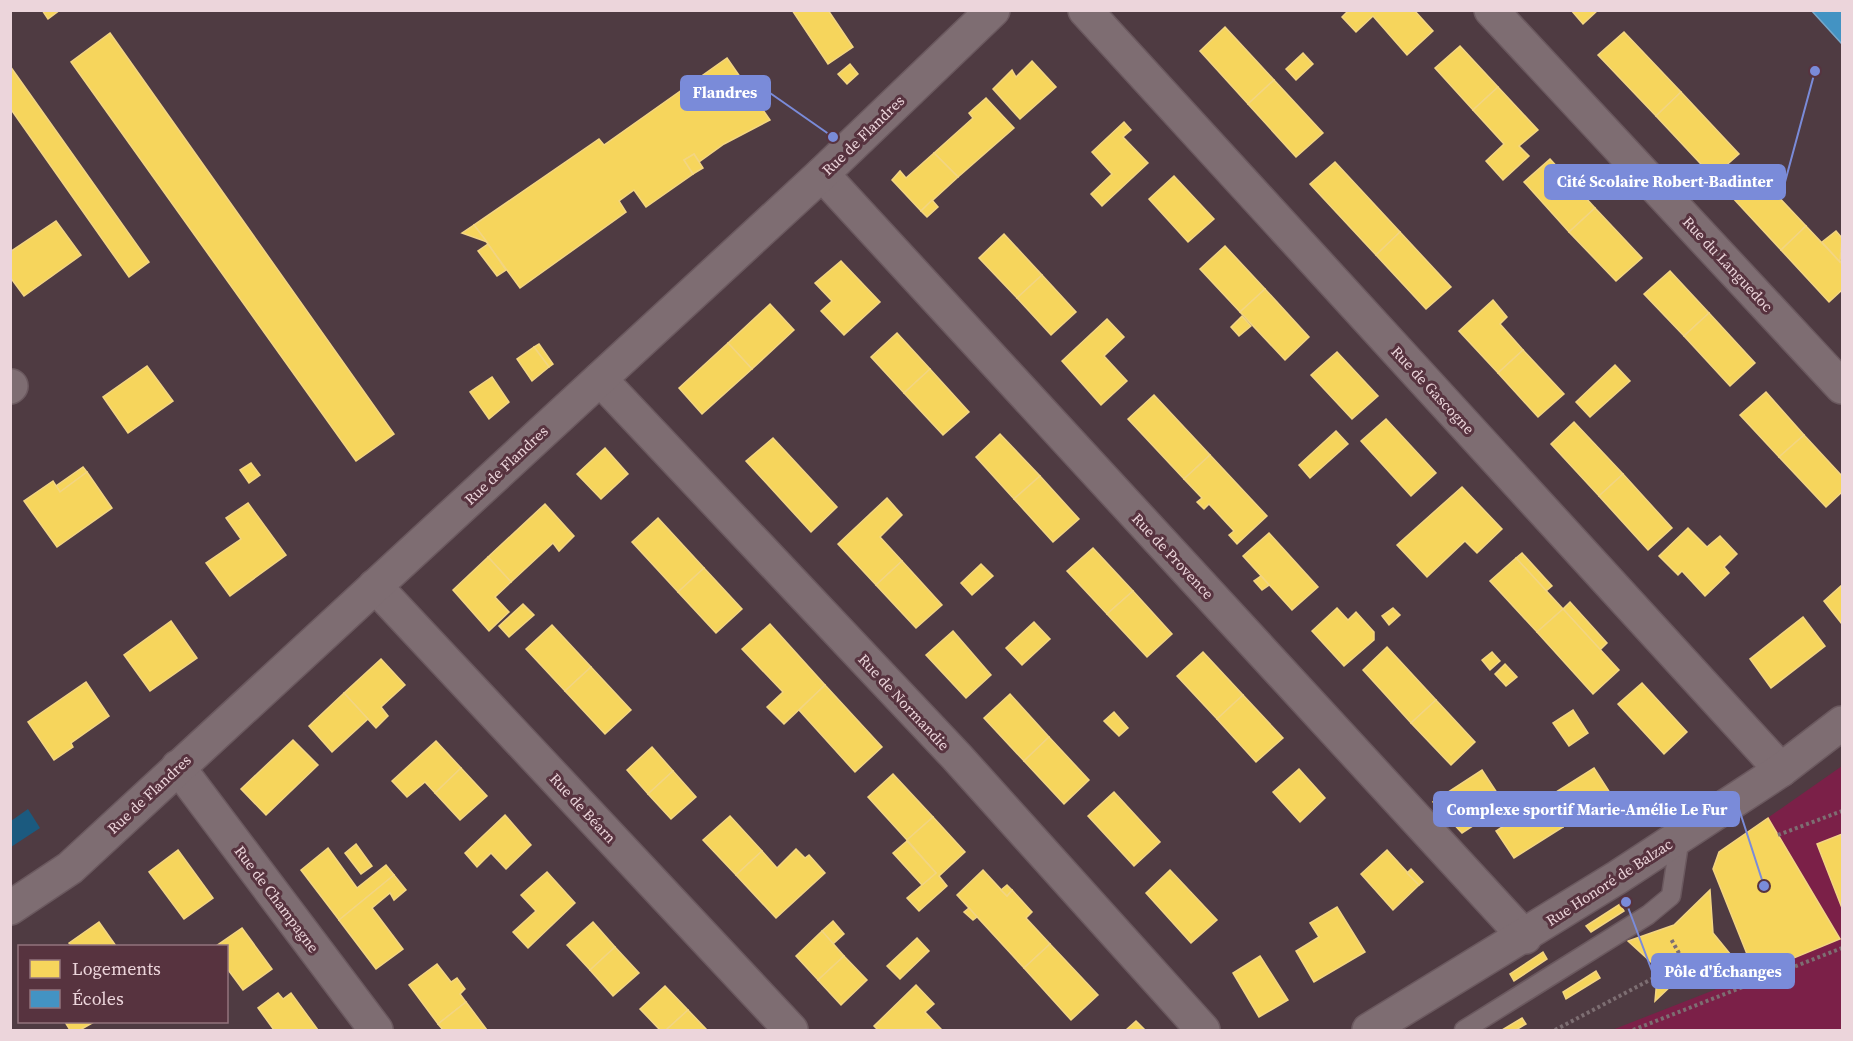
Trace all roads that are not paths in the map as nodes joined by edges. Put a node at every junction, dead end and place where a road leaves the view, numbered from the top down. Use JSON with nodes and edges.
{"nodes":[{"id":1,"x":993,"y":10,"type":"edge"},
{"id":2,"x":1085,"y":10,"type":"edge"},
{"id":3,"x":1491,"y":10,"type":"edge"},
{"id":4,"x":822,"y":174,"type":"junction"},
{"id":5,"x":600,"y":379,"type":"junction"},
{"id":6,"x":1842,"y":387,"type":"edge"},
{"id":7,"x":375,"y":586,"type":"junction"},
{"id":8,"x":1842,"y":723,"type":"edge"},
{"id":9,"x":178,"y":767,"type":"junction"},
{"id":10,"x":1781,"y":770,"type":"junction"},
{"id":11,"x":1680,"y":837,"type":"junction"},
{"id":12,"x":10,"y":908,"type":"edge"},
{"id":13,"x":1525,"y":937,"type":"junction"},
{"id":14,"x":376,"y":1030,"type":"edge"},
{"id":15,"x":791,"y":1030,"type":"edge"},
{"id":16,"x":1203,"y":1030,"type":"edge"},
{"id":17,"x":1369,"y":1030,"type":"edge"},
{"id":18,"x":1464,"y":1030,"type":"edge"}],
"edges":[{"from":1,"to":4,"type":"street","name":"Rue de Flandres"},
{"from":2,"to":10,"type":"street","name":"Rue de Gascogne"},
{"from":3,"to":6,"type":"street","name":"Rue du Languedoc"},
{"from":4,"to":5,"type":"street","name":"Rue de Flandres"},
{"from":4,"to":13,"type":"street","name":"Rue de Provence"},
{"from":5,"to":7,"type":"street","name":"Rue de Flandres"},
{"from":5,"to":16,"type":"street","name":"Rue de Normandie"},
{"from":7,"to":9,"type":"street","name":"Rue de Flandres"},
{"from":7,"to":15,"type":"street","name":"Rue de Béarn"},
{"from":8,"to":10,"type":"street","name":"Rue Honoré de Balzac"},
{"from":9,"to":12,"type":"street","name":"Rue de Flandres"},
{"from":9,"to":14,"type":"street","name":"Rue de Champagne"},
{"from":10,"to":11,"type":"street","name":"Rue Honoré de Balzac"},
{"from":11,"to":13,"type":"street","name":"Rue Honoré de Balzac"},
{"from":11,"to":18,"type":"lane"},
{"from":13,"to":17,"type":"street","name":"Rue Honoré de Balzac"}]}
